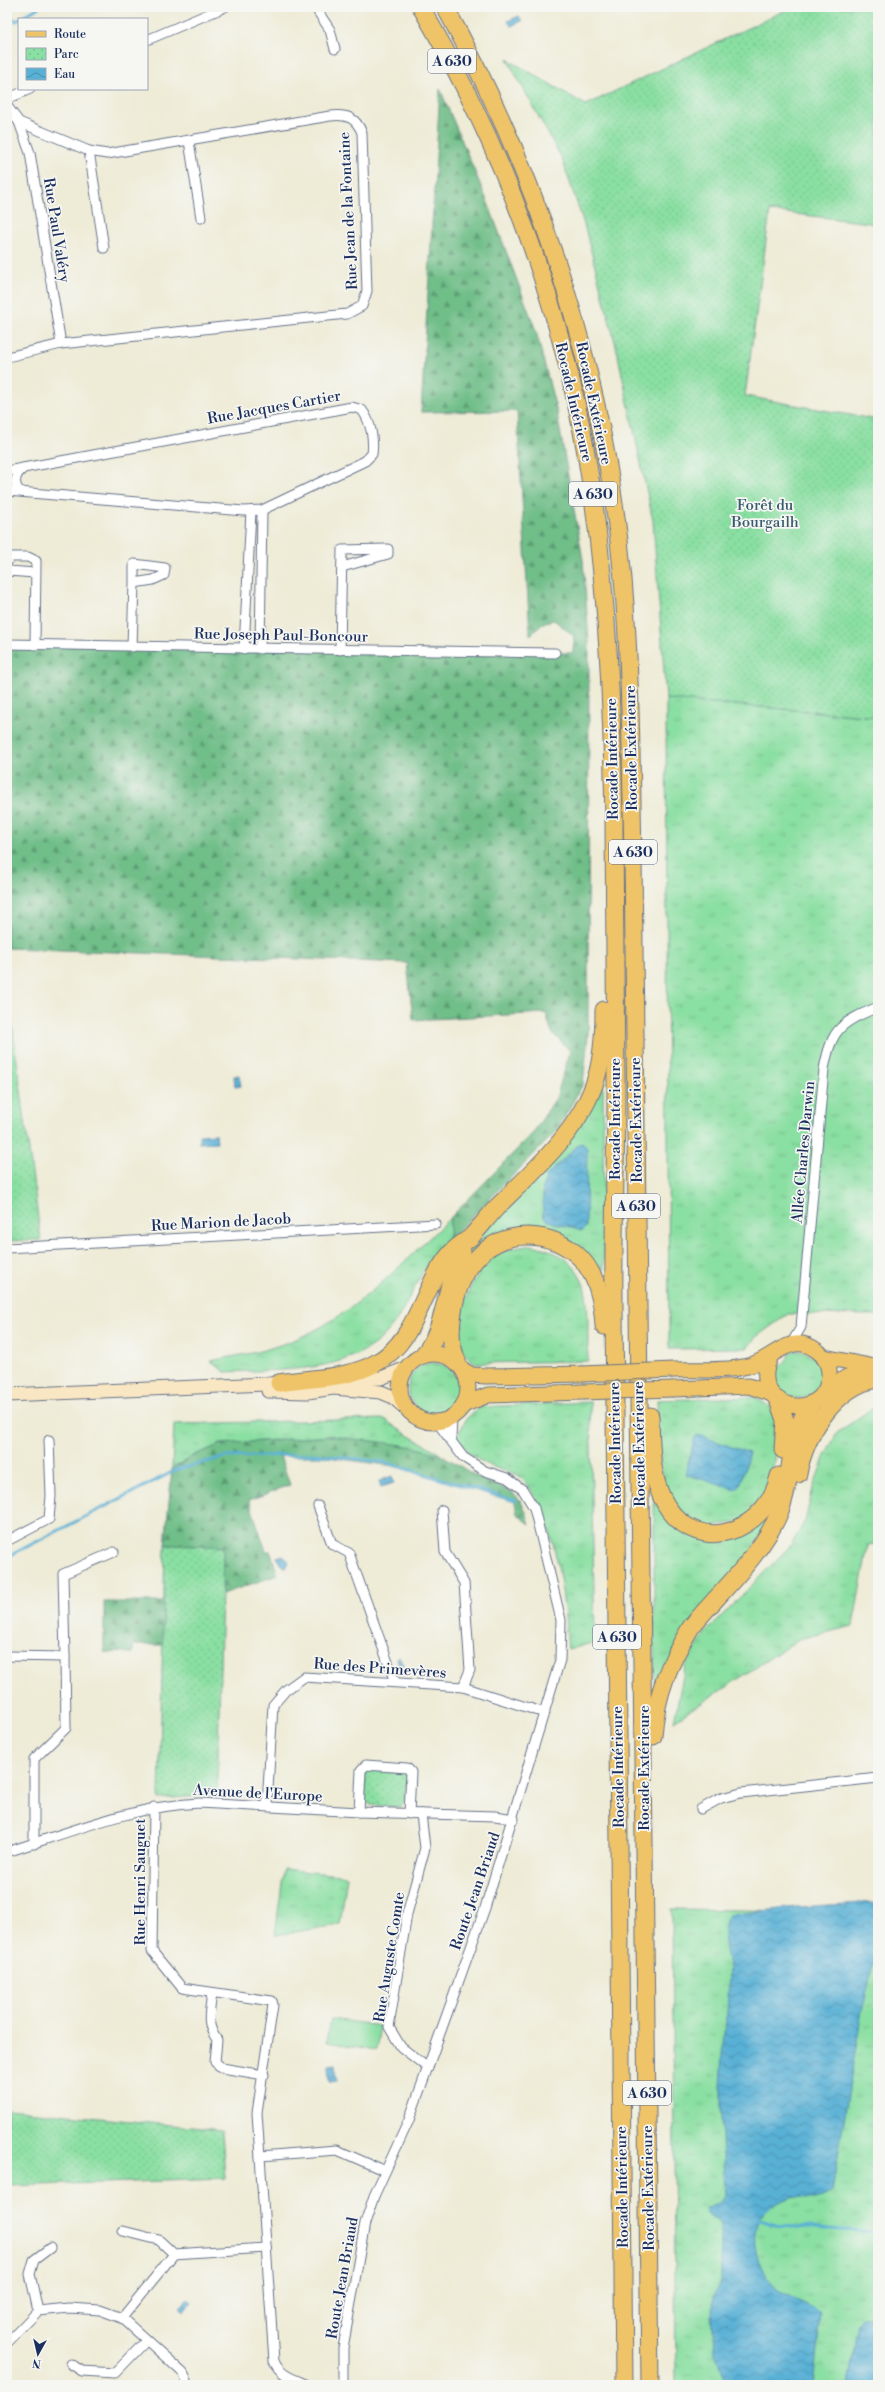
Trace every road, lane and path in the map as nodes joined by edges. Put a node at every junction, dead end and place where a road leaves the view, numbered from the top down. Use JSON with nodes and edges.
{"nodes":[{"id":1,"x":225,"y":7,"type":"edge"},
{"id":2,"x":315,"y":7,"type":"edge"},
{"id":3,"x":421,"y":7,"type":"edge"},
{"id":4,"x":445,"y":7,"type":"edge"},
{"id":5,"x":148,"y":40,"type":"edge"},
{"id":6,"x":336,"y":49,"type":"dead end"},
{"id":7,"x":28,"y":90,"type":"edge"},
{"id":8,"x":7,"y":99,"type":"edge"},
{"id":9,"x":7,"y":106,"type":"edge"},
{"id":10,"x":19,"y":122,"type":"junction"},
{"id":11,"x":189,"y":141,"type":"junction"},
{"id":12,"x":89,"y":151,"type":"junction"},
{"id":13,"x":201,"y":218,"type":"dead end"},
{"id":14,"x":104,"y":248,"type":"dead end"},
{"id":15,"x":61,"y":344,"type":"junction"},
{"id":16,"x":7,"y":357,"type":"edge"},
{"id":17,"x":24,"y":468,"type":"junction"},
{"id":18,"x":7,"y":471,"type":"edge"},
{"id":19,"x":7,"y":491,"type":"edge"},
{"id":20,"x":23,"y":492,"type":"junction"},
{"id":21,"x":262,"y":510,"type":"junction"},
{"id":22,"x":251,"y":511,"type":"junction"},
{"id":23,"x":7,"y":562,"type":"edge"},
{"id":24,"x":342,"y":567,"type":"junction"},
{"id":25,"x":7,"y":568,"type":"edge"},
{"id":26,"x":36,"y":573,"type":"junction"},
{"id":27,"x":134,"y":583,"type":"dead end"},
{"id":28,"x":7,"y":644,"type":"edge"},
{"id":29,"x":35,"y":644,"type":"junction"},
{"id":30,"x":132,"y":647,"type":"junction"},
{"id":31,"x":244,"y":649,"type":"junction"},
{"id":32,"x":260,"y":649,"type":"junction"},
{"id":33,"x":340,"y":650,"type":"junction"},
{"id":34,"x":555,"y":653,"type":"dead end"},
{"id":35,"x":615,"y":889,"type":"junction"},
{"id":36,"x":878,"y":1007,"type":"edge"},
{"id":37,"x":436,"y":1224,"type":"dead end"},
{"id":38,"x":470,"y":1237,"type":"junction"},
{"id":39,"x":7,"y":1248,"type":"edge"},
{"id":40,"x":801,"y":1327,"type":"junction"},
{"id":41,"x":791,"y":1344,"type":"junction"},
{"id":42,"x":809,"y":1345,"type":"junction"},
{"id":43,"x":423,"y":1355,"type":"junction"},
{"id":44,"x":771,"y":1356,"type":"junction"},
{"id":45,"x":824,"y":1357,"type":"junction"},
{"id":46,"x":460,"y":1366,"type":"junction"},
{"id":47,"x":638,"y":1368,"type":"junction"},
{"id":48,"x":404,"y":1369,"type":"junction"},
{"id":49,"x":877,"y":1371,"type":"edge"},
{"id":50,"x":278,"y":1383,"type":"junction"},
{"id":51,"x":206,"y":1388,"type":"junction"},
{"id":52,"x":826,"y":1390,"type":"junction"},
{"id":53,"x":7,"y":1395,"type":"edge"},
{"id":54,"x":775,"y":1397,"type":"junction"},
{"id":55,"x":811,"y":1404,"type":"junction"},
{"id":56,"x":463,"y":1405,"type":"junction"},
{"id":57,"x":404,"y":1407,"type":"junction"},
{"id":58,"x":452,"y":1417,"type":"junction"},
{"id":59,"x":437,"y":1422,"type":"junction"},
{"id":60,"x":451,"y":1439,"type":"junction"},
{"id":61,"x":49,"y":1440,"type":"dead end"},
{"id":62,"x":616,"y":1493,"type":"junction"},
{"id":63,"x":318,"y":1506,"type":"dead end"},
{"id":64,"x":442,"y":1510,"type":"dead end"},
{"id":65,"x":7,"y":1541,"type":"edge"},
{"id":66,"x":114,"y":1552,"type":"dead end"},
{"id":67,"x":744,"y":1564,"type":"junction"},
{"id":68,"x":7,"y":1656,"type":"edge"},
{"id":69,"x":65,"y":1657,"type":"junction"},
{"id":70,"x":395,"y":1682,"type":"junction"},
{"id":71,"x":463,"y":1687,"type":"junction"},
{"id":72,"x":545,"y":1713,"type":"junction"},
{"id":73,"x":878,"y":1778,"type":"edge"},
{"id":74,"x":643,"y":1802,"type":"junction"},
{"id":75,"x":267,"y":1806,"type":"junction"},
{"id":76,"x":154,"y":1807,"type":"junction"},
{"id":77,"x":701,"y":1809,"type":"dead end"},
{"id":78,"x":359,"y":1812,"type":"junction"},
{"id":79,"x":409,"y":1814,"type":"junction"},
{"id":80,"x":421,"y":1814,"type":"junction"},
{"id":81,"x":514,"y":1819,"type":"junction"},
{"id":82,"x":34,"y":1844,"type":"junction"},
{"id":83,"x":7,"y":1852,"type":"edge"},
{"id":84,"x":212,"y":1993,"type":"junction"},
{"id":85,"x":428,"y":2068,"type":"junction"},
{"id":86,"x":264,"y":2075,"type":"junction"},
{"id":87,"x":260,"y":2156,"type":"junction"},
{"id":88,"x":385,"y":2171,"type":"junction"},
{"id":89,"x":123,"y":2231,"type":"dead end"},
{"id":90,"x":50,"y":2248,"type":"dead end"},
{"id":91,"x":266,"y":2248,"type":"junction"},
{"id":92,"x":174,"y":2254,"type":"junction"},
{"id":93,"x":38,"y":2311,"type":"junction"},
{"id":94,"x":122,"y":2318,"type":"junction"},
{"id":95,"x":146,"y":2341,"type":"junction"},
{"id":96,"x":7,"y":2343,"type":"edge"},
{"id":97,"x":72,"y":2364,"type":"dead end"},
{"id":98,"x":189,"y":2385,"type":"edge"},
{"id":99,"x":308,"y":2385,"type":"edge"},
{"id":100,"x":343,"y":2385,"type":"edge"},
{"id":101,"x":624,"y":2385,"type":"edge"},
{"id":102,"x":650,"y":2385,"type":"edge"}],
"edges":[{"from":1,"to":5,"type":"street"},
{"from":2,"to":6,"type":"street"},
{"from":3,"to":35,"type":"highway","name":"Rocade Intérieure","number":"A 630"},
{"from":4,"to":47,"type":"highway","name":"Rocade Extérieure","number":"A 630"},
{"from":7,"to":8,"type":"street"},
{"from":9,"to":10,"type":"street"},
{"from":10,"to":12,"type":"street","name":"Rue Jean de la Fontaine"},
{"from":10,"to":15,"type":"street","name":"Rue Paul Valéry"},
{"from":11,"to":12,"type":"street","name":"Rue Jean de la Fontaine"},
{"from":11,"to":13,"type":"street"},
{"from":11,"to":15,"type":"street","name":"Rue Jean de la Fontaine"},
{"from":12,"to":14,"type":"street"},
{"from":15,"to":16,"type":"street","name":"Rue Jean de la Fontaine"},
{"from":17,"to":18,"type":"street","name":"Rue Jacques Cartier"},
{"from":17,"to":20,"type":"street"},
{"from":17,"to":21,"type":"street","name":"Rue Jacques Cartier"},
{"from":19,"to":20,"type":"street","name":"Rue Jacques Cartier"},
{"from":20,"to":22,"type":"street","name":"Rue Jacques Cartier"},
{"from":21,"to":22,"type":"street","name":"Rue Jacques Cartier"},
{"from":21,"to":32,"type":"street"},
{"from":22,"to":31,"type":"street"},
{"from":23,"to":26,"type":"street"},
{"from":24,"to":24,"type":"street"},
{"from":24,"to":33,"type":"street"},
{"from":25,"to":26,"type":"street"},
{"from":26,"to":29,"type":"street"},
{"from":27,"to":30,"type":"street"},
{"from":28,"to":29,"type":"street","name":"Rue Joseph Paul-Boncour"},
{"from":29,"to":30,"type":"street","name":"Rue Joseph Paul-Boncour"},
{"from":30,"to":31,"type":"street","name":"Rue Joseph Paul-Boncour"},
{"from":31,"to":32,"type":"street","name":"Rue Joseph Paul-Boncour"},
{"from":32,"to":33,"type":"street","name":"Rue Joseph Paul-Boncour"},
{"from":33,"to":34,"type":"street","name":"Rue Joseph Paul-Boncour"},
{"from":35,"to":38,"type":"highway"},
{"from":35,"to":62,"type":"highway","name":"Rocade Intérieure","number":"A 630"},
{"from":36,"to":40,"type":"street","name":"Allée Charles Darwin"},
{"from":37,"to":39,"type":"street","name":"Rue Marion de Jacob"},
{"from":38,"to":43,"type":"highway"},
{"from":38,"to":50,"type":"highway"},
{"from":40,"to":41,"type":"street","name":"Allée Charles Darwin"},
{"from":40,"to":42,"type":"street","name":"Allée Charles Darwin"},
{"from":41,"to":42,"type":"main road"},
{"from":41,"to":44,"type":"main road"},
{"from":42,"to":45,"type":"main road"},
{"from":43,"to":46,"type":"main road"},
{"from":43,"to":48,"type":"main road"},
{"from":44,"to":46,"type":"main road","bridge":true},
{"from":44,"to":54,"type":"main road"},
{"from":45,"to":49,"type":"main road"},
{"from":45,"to":52,"type":"main road"},
{"from":46,"to":56,"type":"main road"},
{"from":46,"to":62,"type":"highway"},
{"from":47,"to":54,"type":"highway"},
{"from":47,"to":74,"type":"highway","name":"Rocade Extérieure","number":"A 630"},
{"from":48,"to":50,"type":"main road"},
{"from":48,"to":57,"type":"main road"},
{"from":49,"to":52,"type":"main road"},
{"from":49,"to":67,"type":"highway"},
{"from":50,"to":51,"type":"main road"},
{"from":51,"to":53,"type":"main road"},
{"from":51,"to":57,"type":"main road"},
{"from":52,"to":55,"type":"main road"},
{"from":54,"to":55,"type":"main road"},
{"from":54,"to":56,"type":"main road","bridge":true},
{"from":55,"to":67,"type":"highway"},
{"from":56,"to":58,"type":"main road"},
{"from":57,"to":59,"type":"main road"},
{"from":58,"to":59,"type":"main road"},
{"from":58,"to":60,"type":"street"},
{"from":59,"to":60,"type":"street","name":"Route Jean Briaud"},
{"from":60,"to":72,"type":"street","name":"Route Jean Briaud"},
{"from":61,"to":65,"type":"street"},
{"from":62,"to":101,"type":"highway","name":"Rocade Intérieure","number":"A 630"},
{"from":63,"to":70,"type":"street"},
{"from":64,"to":71,"type":"street"},
{"from":66,"to":69,"type":"street"},
{"from":67,"to":74,"type":"highway"},
{"from":68,"to":69,"type":"street"},
{"from":69,"to":82,"type":"street"},
{"from":70,"to":71,"type":"street","name":"Rue des Primevères"},
{"from":70,"to":75,"type":"street","name":"Rue des Primevères"},
{"from":71,"to":72,"type":"street","name":"Rue des Primevères"},
{"from":72,"to":81,"type":"street","name":"Route Jean Briaud"},
{"from":73,"to":77,"type":"street"},
{"from":74,"to":102,"type":"highway","name":"Rocade Extérieure","number":"A 630"},
{"from":75,"to":76,"type":"street","name":"Avenue de l'Europe"},
{"from":75,"to":78,"type":"street","name":"Avenue de l'Europe"},
{"from":76,"to":82,"type":"street","name":"Avenue de l'Europe"},
{"from":76,"to":84,"type":"street","name":"Rue Henri Sauguet"},
{"from":78,"to":79,"type":"street","name":"Avenue de l'Europe"},
{"from":78,"to":79,"type":"street"},
{"from":79,"to":80,"type":"street","name":"Avenue de l'Europe"},
{"from":80,"to":81,"type":"street","name":"Avenue de l'Europe"},
{"from":80,"to":85,"type":"street","name":"Rue Auguste Comte"},
{"from":81,"to":85,"type":"street","name":"Route Jean Briaud"},
{"from":82,"to":83,"type":"street","name":"Avenue de l'Europe"},
{"from":84,"to":86,"type":"street"},
{"from":84,"to":86,"type":"street","name":"Rue Henri Sauguet"},
{"from":85,"to":88,"type":"street","name":"Route Jean Briaud"},
{"from":86,"to":87,"type":"street","name":"Rue Henri Sauguet"},
{"from":87,"to":88,"type":"street"},
{"from":87,"to":91,"type":"street","name":"Rue Henri Sauguet"},
{"from":88,"to":100,"type":"street","name":"Route Jean Briaud"},
{"from":89,"to":92,"type":"street"},
{"from":90,"to":93,"type":"street"},
{"from":91,"to":92,"type":"street"},
{"from":91,"to":99,"type":"street","name":"Rue Henri Sauguet"},
{"from":92,"to":94,"type":"street"},
{"from":93,"to":94,"type":"street"},
{"from":93,"to":96,"type":"street"},
{"from":94,"to":95,"type":"street"},
{"from":95,"to":97,"type":"street"},
{"from":95,"to":98,"type":"street"}]}
